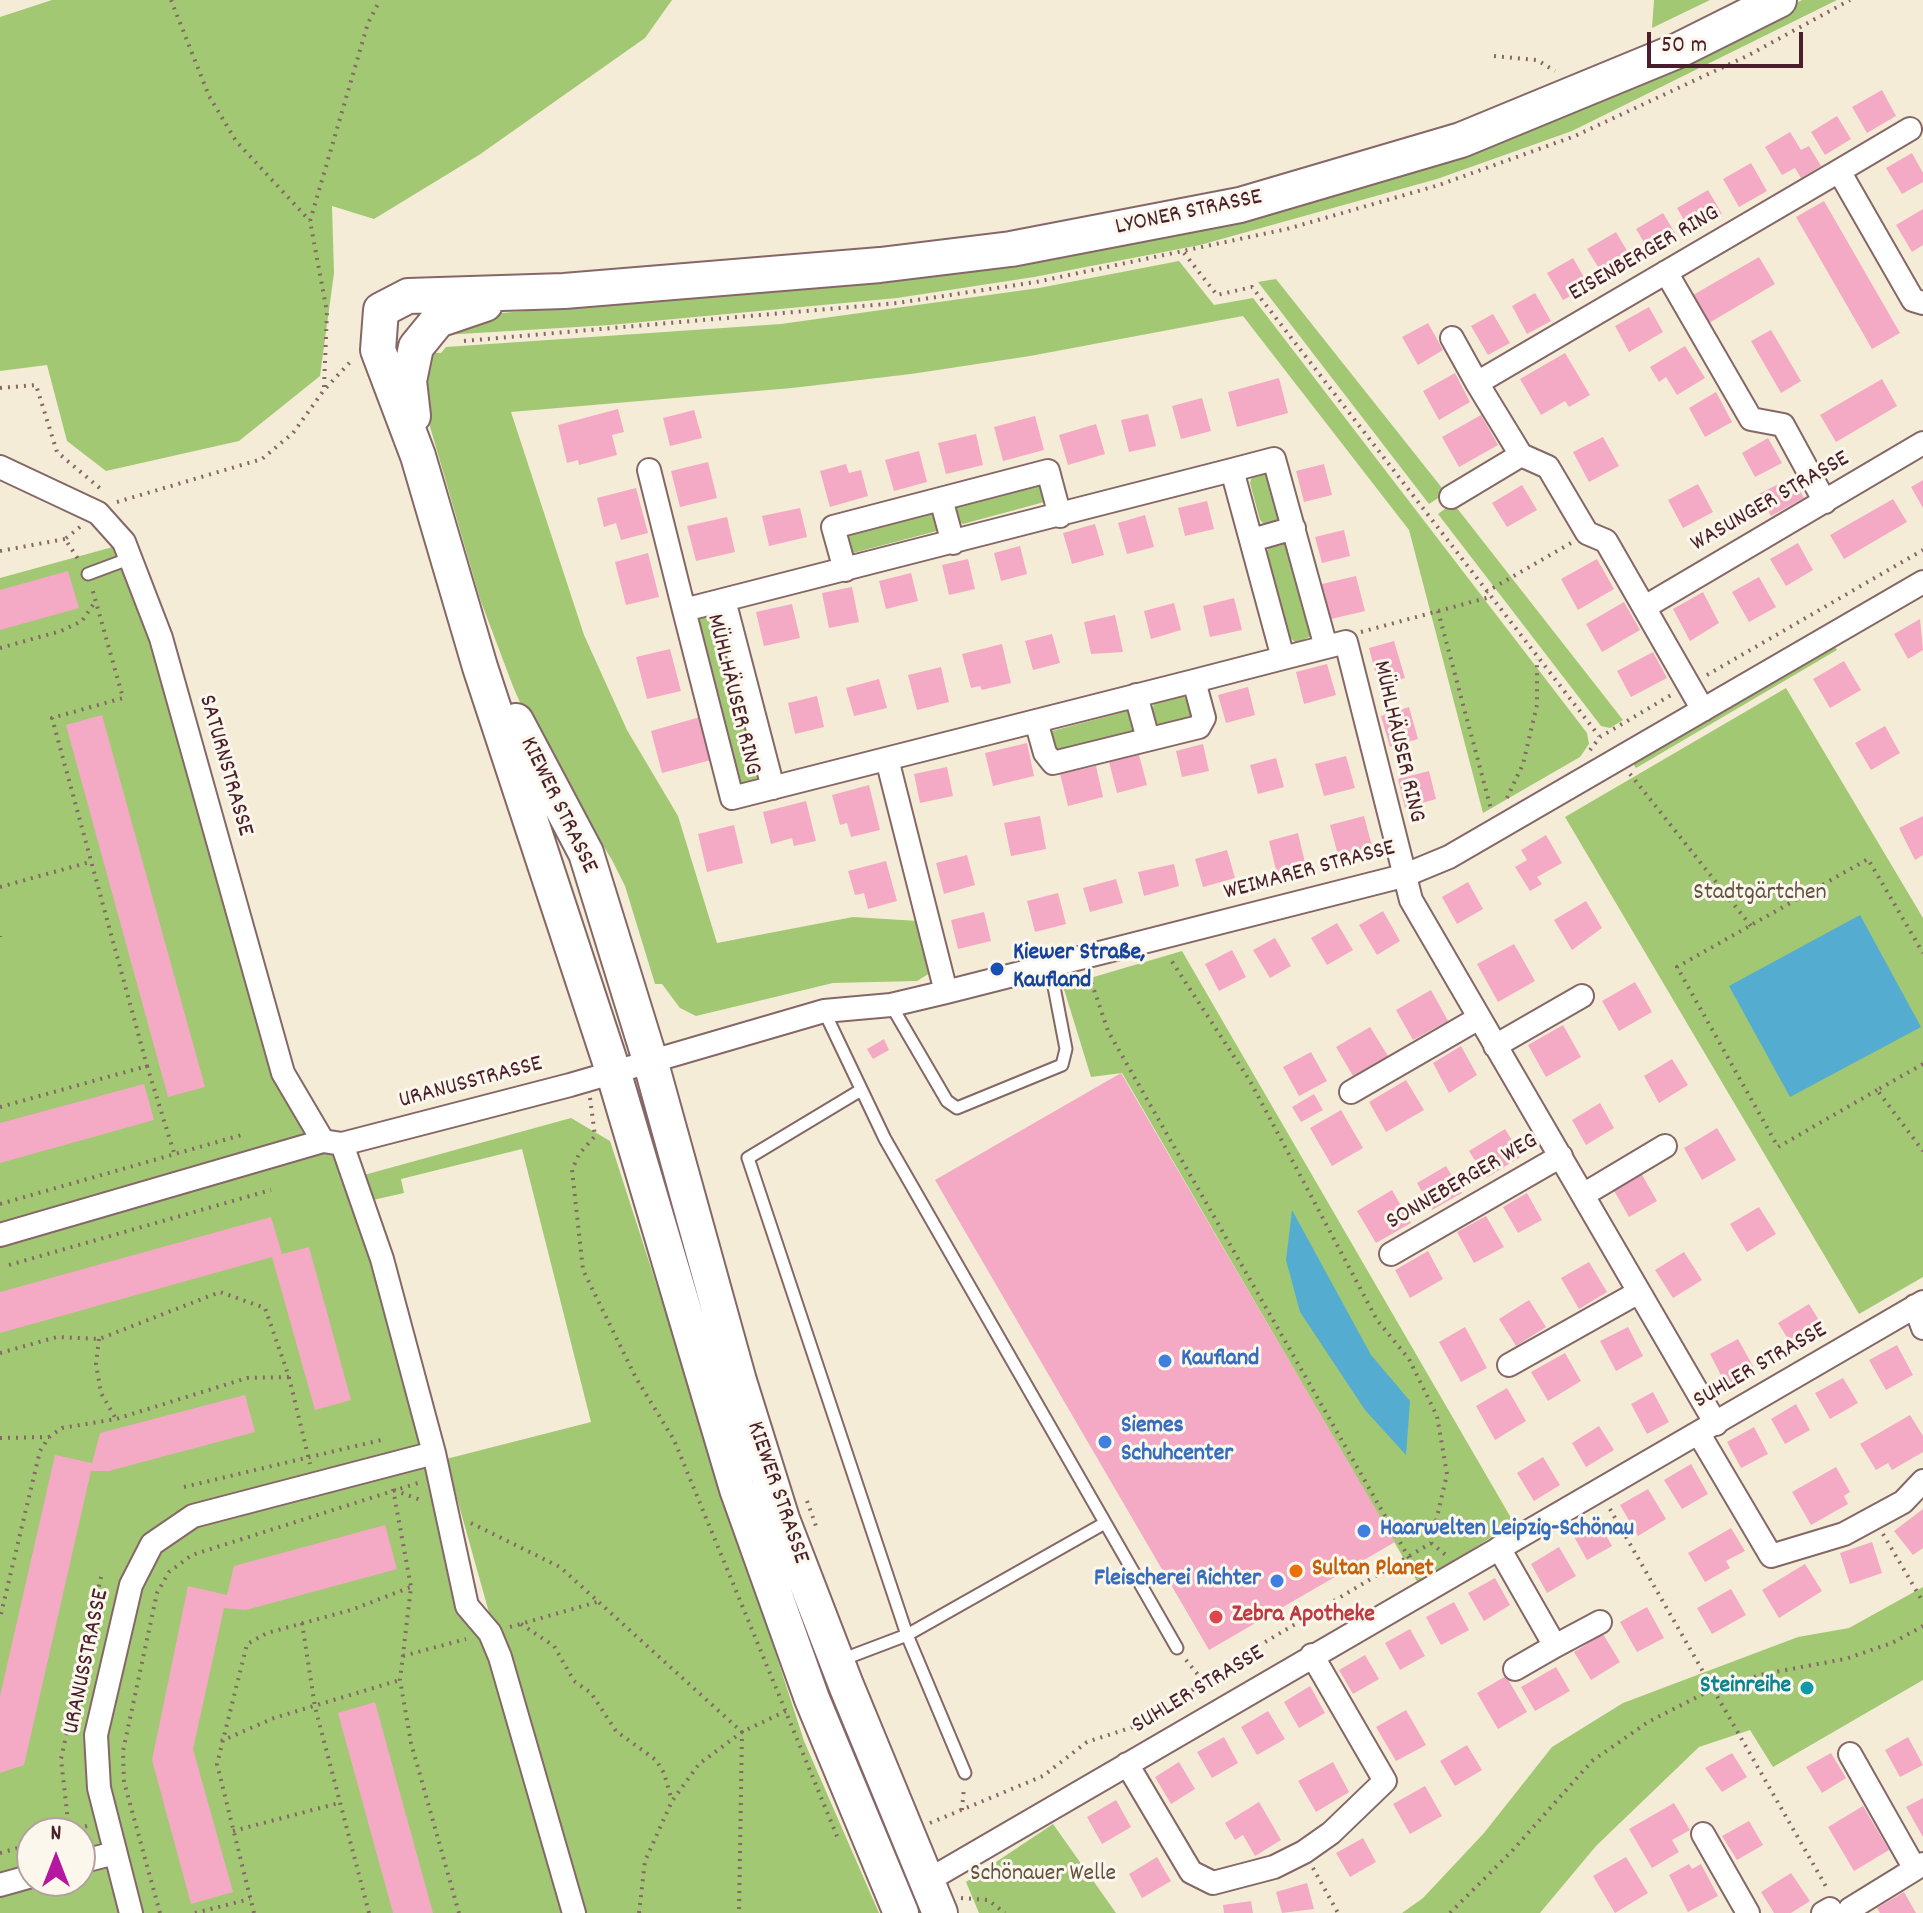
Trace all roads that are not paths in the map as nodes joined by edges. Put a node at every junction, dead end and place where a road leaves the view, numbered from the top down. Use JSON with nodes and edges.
{"nodes":[{"id":1,"x":1779,"y":0,"type":"edge"},
{"id":2,"x":1910,"y":129,"type":"dead end"},
{"id":3,"x":1839,"y":171,"type":"junction"},
{"id":4,"x":1666,"y":272,"type":"junction"},
{"id":5,"x":564,"y":291,"type":"junction"},
{"id":6,"x":1923,"y":303,"type":"edge"},
{"id":7,"x":1452,"y":338,"type":"dead end"},
{"id":8,"x":1477,"y":383,"type":"junction"},
{"id":9,"x":1923,"y":443,"type":"edge"},
{"id":10,"x":1521,"y":455,"type":"junction"},
{"id":11,"x":418,"y":456,"type":"junction"},
{"id":12,"x":0,"y":467,"type":"edge"},
{"id":13,"x":649,"y":470,"type":"dead end"},
{"id":14,"x":1232,"y":470,"type":"junction"},
{"id":15,"x":1451,"y":497,"type":"dead end"},
{"id":16,"x":941,"y":499,"type":"junction"},
{"id":17,"x":1825,"y":502,"type":"junction"},
{"id":18,"x":1060,"y":516,"type":"junction"},
{"id":19,"x":1294,"y":528,"type":"junction"},
{"id":20,"x":1252,"y":540,"type":"junction"},
{"id":21,"x":953,"y":543,"type":"junction"},
{"id":22,"x":131,"y":558,"type":"junction"},
{"id":23,"x":845,"y":570,"type":"junction"},
{"id":24,"x":88,"y":574,"type":"road end"},
{"id":25,"x":1923,"y":582,"type":"edge"},
{"id":26,"x":724,"y":600,"type":"junction"},
{"id":27,"x":464,"y":603,"type":"junction"},
{"id":28,"x":1645,"y":607,"type":"junction"},
{"id":29,"x":684,"y":610,"type":"junction"},
{"id":30,"x":1336,"y":644,"type":"junction"},
{"id":31,"x":1283,"y":658,"type":"junction"},
{"id":32,"x":1194,"y":681,"type":"junction"},
{"id":33,"x":1136,"y":695,"type":"junction"},
{"id":34,"x":1703,"y":710,"type":"junction"},
{"id":35,"x":1036,"y":721,"type":"junction"},
{"id":36,"x":1148,"y":739,"type":"junction"},
{"id":37,"x":887,"y":759,"type":"junction"},
{"id":38,"x":773,"y":788,"type":"junction"},
{"id":39,"x":1403,"y":876,"type":"junction"},
{"id":40,"x":1050,"y":966,"type":"junction"},
{"id":41,"x":946,"y":992,"type":"junction"},
{"id":42,"x":1582,"y":996,"type":"dead end"},
{"id":43,"x":891,"y":1005,"type":"junction"},
{"id":44,"x":824,"y":1011,"type":"junction"},
{"id":45,"x":1479,"y":1018,"type":"junction"},
{"id":46,"x":1495,"y":1046,"type":"junction"},
{"id":47,"x":650,"y":1060,"type":"junction"},
{"id":48,"x":613,"y":1071,"type":"junction"},
{"id":49,"x":861,"y":1090,"type":"junction"},
{"id":50,"x":1351,"y":1092,"type":"dead end"},
{"id":51,"x":332,"y":1142,"type":"junction"},
{"id":52,"x":1665,"y":1146,"type":"dead end"},
{"id":53,"x":1561,"y":1156,"type":"junction"},
{"id":54,"x":1583,"y":1195,"type":"junction"},
{"id":55,"x":0,"y":1235,"type":"edge"},
{"id":56,"x":1391,"y":1254,"type":"dead end"},
{"id":57,"x":1639,"y":1292,"type":"junction"},
{"id":58,"x":1920,"y":1312,"type":"edge"},
{"id":59,"x":1509,"y":1365,"type":"dead end"},
{"id":60,"x":1708,"y":1429,"type":"junction"},
{"id":61,"x":434,"y":1453,"type":"junction"},
{"id":62,"x":1923,"y":1481,"type":"edge"},
{"id":63,"x":1105,"y":1523,"type":"junction"},
{"id":64,"x":1499,"y":1548,"type":"junction"},
{"id":65,"x":1600,"y":1622,"type":"dead end"},
{"id":66,"x":907,"y":1635,"type":"junction"},
{"id":67,"x":1555,"y":1646,"type":"junction"},
{"id":68,"x":1177,"y":1648,"type":"road end"},
{"id":69,"x":1312,"y":1655,"type":"junction"},
{"id":70,"x":837,"y":1661,"type":"junction"},
{"id":71,"x":1515,"y":1669,"type":"dead end"},
{"id":72,"x":1850,"y":1754,"type":"dead end"},
{"id":73,"x":1127,"y":1764,"type":"junction"},
{"id":74,"x":965,"y":1773,"type":"road end"},
{"id":75,"x":1703,"y":1834,"type":"dead end"},
{"id":76,"x":115,"y":1853,"type":"junction"},
{"id":77,"x":96,"y":1858,"type":"edge"},
{"id":78,"x":1919,"y":1867,"type":"edge"},
{"id":79,"x":938,"y":1875,"type":"junction"},
{"id":80,"x":953,"y":1905,"type":"edge"},
{"id":81,"x":1833,"y":1906,"type":"edge"},
{"id":82,"x":131,"y":1913,"type":"edge"},
{"id":83,"x":574,"y":1913,"type":"edge"},
{"id":84,"x":901,"y":1913,"type":"edge"},
{"id":85,"x":1748,"y":1913,"type":"edge"}],
"edges":[{"from":1,"to":5,"type":"main road","name":"LYONER STRASSE"},
{"from":2,"to":3,"type":"street","name":"EISENBERGER RING"},
{"from":3,"to":4,"type":"street","name":"EISENBERGER RING"},
{"from":3,"to":6,"type":"street"},
{"from":4,"to":8,"type":"street","name":"EISENBERGER RING"},
{"from":4,"to":17,"type":"street"},
{"from":5,"to":11,"type":"main road","name":"LYONER STRASSE"},
{"from":5,"to":11,"type":"main road","name":"LYONER STRASSE"},
{"from":7,"to":8,"type":"street"},
{"from":8,"to":10,"type":"street"},
{"from":9,"to":17,"type":"street","name":"WASUNGER STRASSE"},
{"from":10,"to":15,"type":"street"},
{"from":10,"to":28,"type":"street"},
{"from":11,"to":27,"type":"main road","name":"KIEWER STRASSE"},
{"from":12,"to":22,"type":"street","name":"SATURNSTRASSE"},
{"from":13,"to":29,"type":"street","name":"MÜHLHÄUSER RING"},
{"from":14,"to":18,"type":"street","name":"MÜHLHÄUSER RING"},
{"from":14,"to":19,"type":"street","name":"MÜHLHÄUSER RING"},
{"from":14,"to":20,"type":"street"},
{"from":16,"to":18,"type":"street"},
{"from":16,"to":21,"type":"street"},
{"from":16,"to":23,"type":"street"},
{"from":17,"to":28,"type":"street","name":"WASUNGER STRASSE"},
{"from":18,"to":21,"type":"street","name":"MÜHLHÄUSER RING"},
{"from":19,"to":20,"type":"street"},
{"from":19,"to":30,"type":"street","name":"MÜHLHÄUSER RING"},
{"from":20,"to":31,"type":"street"},
{"from":21,"to":23,"type":"street","name":"MÜHLHÄUSER RING"},
{"from":22,"to":24,"type":"lane"},
{"from":22,"to":51,"type":"street","name":"SATURNSTRASSE"},
{"from":23,"to":26,"type":"street","name":"MÜHLHÄUSER RING"},
{"from":25,"to":34,"type":"street","name":"WEIMARER STRASSE"},
{"from":26,"to":29,"type":"street","name":"MÜHLHÄUSER RING"},
{"from":26,"to":38,"type":"street","name":"MÜHLHÄUSER RING"},
{"from":27,"to":47,"type":"main road","name":"KIEWER STRASSE"},
{"from":27,"to":48,"type":"main road","name":"KIEWER STRASSE"},
{"from":28,"to":34,"type":"street"},
{"from":29,"to":38,"type":"street","name":"MÜHLHÄUSER RING"},
{"from":30,"to":31,"type":"street","name":"MÜHLHÄUSER RING"},
{"from":30,"to":39,"type":"street","name":"MÜHLHÄUSER RING"},
{"from":31,"to":32,"type":"street","name":"MÜHLHÄUSER RING"},
{"from":32,"to":33,"type":"street","name":"MÜHLHÄUSER RING"},
{"from":32,"to":36,"type":"street"},
{"from":33,"to":35,"type":"street","name":"MÜHLHÄUSER RING"},
{"from":33,"to":36,"type":"street"},
{"from":34,"to":39,"type":"street","name":"WEIMARER STRASSE"},
{"from":35,"to":36,"type":"street"},
{"from":35,"to":37,"type":"street","name":"MÜHLHÄUSER RING"},
{"from":37,"to":38,"type":"street","name":"MÜHLHÄUSER RING"},
{"from":37,"to":41,"type":"street"},
{"from":39,"to":40,"type":"street","name":"WEIMARER STRASSE"},
{"from":39,"to":45,"type":"street","name":"SONNEBERGER WEG"},
{"from":40,"to":41,"type":"street","name":"WEIMARER STRASSE"},
{"from":40,"to":43,"type":"lane"},
{"from":41,"to":43,"type":"street","name":"WEIMARER STRASSE"},
{"from":42,"to":46,"type":"street"},
{"from":43,"to":44,"type":"street","name":"WEIMARER STRASSE"},
{"from":44,"to":47,"type":"street","name":"WEIMARER STRASSE"},
{"from":44,"to":49,"type":"lane"},
{"from":45,"to":46,"type":"street","name":"SONNEBERGER WEG"},
{"from":45,"to":50,"type":"street"},
{"from":46,"to":53,"type":"street","name":"SONNEBERGER WEG"},
{"from":47,"to":48,"type":"street"},
{"from":47,"to":70,"type":"main road","name":"KIEWER STRASSE"},
{"from":48,"to":51,"type":"street","name":"URANUSSTRASSE"},
{"from":48,"to":84,"type":"main road","name":"KIEWER STRASSE"},
{"from":49,"to":63,"type":"lane"},
{"from":49,"to":66,"type":"lane"},
{"from":51,"to":55,"type":"street","name":"URANUSSTRASSE"},
{"from":51,"to":61,"type":"street"},
{"from":52,"to":54,"type":"street"},
{"from":53,"to":54,"type":"street","name":"SONNEBERGER WEG"},
{"from":53,"to":56,"type":"street","name":"SONNEBERGER WEG"},
{"from":54,"to":57,"type":"street","name":"SONNEBERGER WEG"},
{"from":57,"to":59,"type":"street"},
{"from":57,"to":60,"type":"street","name":"SONNEBERGER WEG"},
{"from":58,"to":60,"type":"street","name":"SUHLER STRASSE"},
{"from":60,"to":62,"type":"street","name":"SONNEBERGER WEG"},
{"from":60,"to":64,"type":"street","name":"SUHLER STRASSE"},
{"from":61,"to":76,"type":"street","name":"URANUSSTRASSE"},
{"from":61,"to":83,"type":"street"},
{"from":63,"to":66,"type":"lane"},
{"from":63,"to":68,"type":"lane"},
{"from":64,"to":67,"type":"street"},
{"from":64,"to":69,"type":"street","name":"SUHLER STRASSE"},
{"from":65,"to":67,"type":"street"},
{"from":66,"to":70,"type":"lane"},
{"from":66,"to":74,"type":"lane"},
{"from":67,"to":71,"type":"street"},
{"from":69,"to":73,"type":"street","name":"SUHLER STRASSE"},
{"from":69,"to":73,"type":"street"},
{"from":70,"to":79,"type":"main road","name":"KIEWER STRASSE"},
{"from":72,"to":78,"type":"street"},
{"from":73,"to":79,"type":"street","name":"SUHLER STRASSE"},
{"from":75,"to":85,"type":"street"},
{"from":76,"to":77,"type":"street"},
{"from":76,"to":82,"type":"street","name":"URANUSSTRASSE"},
{"from":78,"to":81,"type":"street"},
{"from":79,"to":80,"type":"main road","name":"KIEWER STRASSE"}]}
